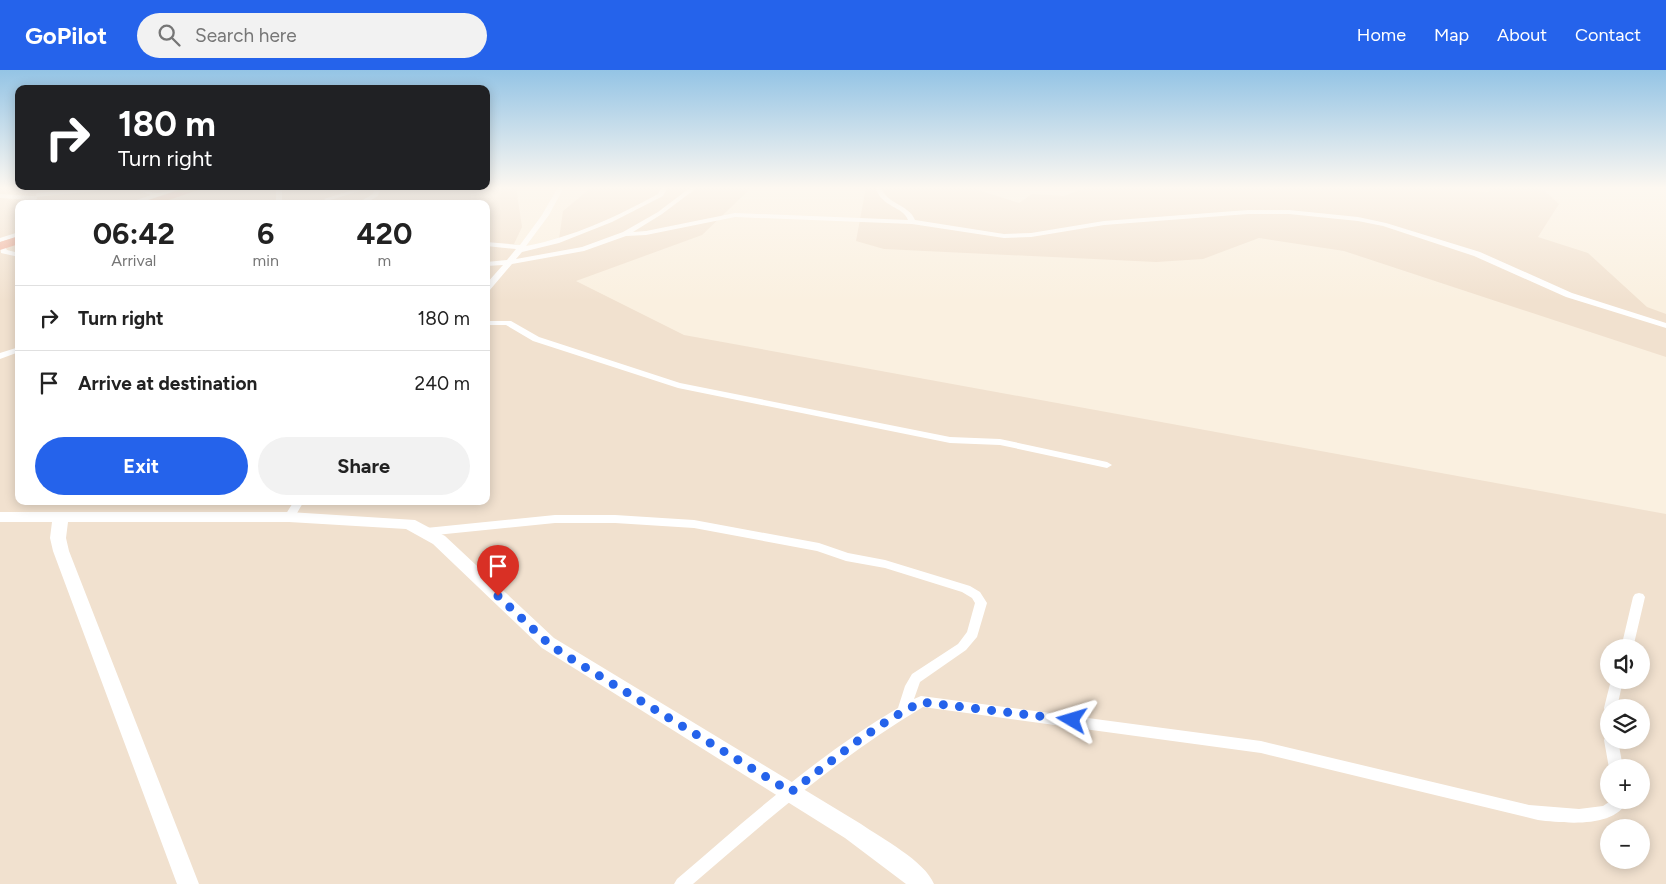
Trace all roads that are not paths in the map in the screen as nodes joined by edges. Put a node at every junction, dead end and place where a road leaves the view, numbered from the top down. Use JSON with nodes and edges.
{"nodes":[{"id":1,"x":538,"y":225,"type":"edge"},
{"id":2,"x":602,"y":225,"type":"edge"},
{"id":3,"x":640,"y":225,"type":"edge"},
{"id":4,"x":686,"y":225,"type":"edge"},
{"id":5,"x":932,"y":225,"type":"edge"},
{"id":6,"x":1092,"y":225,"type":"edge"},
{"id":7,"x":1387,"y":225,"type":"edge"},
{"id":8,"x":625,"y":234,"type":"junction"},
{"id":9,"x":15,"y":237,"type":"edge"},
{"id":10,"x":15,"y":242,"type":"edge"},
{"id":11,"x":490,"y":244,"type":"edge"},
{"id":12,"x":1,"y":247,"type":"edge"},
{"id":13,"x":521,"y":248,"type":"junction"},
{"id":14,"x":15,"y":252,"type":"edge"},
{"id":15,"x":511,"y":262,"type":"junction"},
{"id":16,"x":490,"y":264,"type":"edge"},
{"id":17,"x":490,"y":285,"type":"edge"},
{"id":18,"x":490,"y":323,"type":"edge"},
{"id":19,"x":1666,"y":326,"type":"edge"},
{"id":20,"x":15,"y":350,"type":"edge"},
{"id":21,"x":0,"y":356,"type":"edge"},
{"id":22,"x":1108,"y":465,"type":"dead end"},
{"id":23,"x":297,"y":505,"type":"edge"},
{"id":24,"x":0,"y":517,"type":"edge"},
{"id":25,"x":61,"y":517,"type":"junction"},
{"id":26,"x":288,"y":517,"type":"junction"},
{"id":27,"x":426,"y":532,"type":"junction"},
{"id":28,"x":1639,"y":597,"type":"dead end"},
{"id":29,"x":1629,"y":639,"type":"edge"},
{"id":30,"x":904,"y":711,"type":"junction"},
{"id":31,"x":791,"y":792,"type":"junction"},
{"id":32,"x":1610,"y":809,"type":"edge"},
{"id":33,"x":188,"y":884,"type":"edge"},
{"id":34,"x":682,"y":884,"type":"edge"},
{"id":35,"x":923,"y":884,"type":"edge"}],
"edges":[{"from":1,"to":13,"type":"street"},
{"from":2,"to":13,"type":"street"},
{"from":3,"to":8,"type":"street"},
{"from":4,"to":8,"type":"street"},
{"from":5,"to":6,"type":"street"},
{"from":7,"to":19,"type":"street"},
{"from":8,"to":15,"type":"street"},
{"from":9,"to":12,"type":"street"},
{"from":10,"to":12,"type":"highway"},
{"from":11,"to":13,"type":"street"},
{"from":12,"to":14,"type":"street"},
{"from":13,"to":15,"type":"street"},
{"from":15,"to":16,"type":"street"},
{"from":15,"to":17,"type":"street"},
{"from":18,"to":22,"type":"street"},
{"from":20,"to":21,"type":"street"},
{"from":23,"to":26,"type":"street"},
{"from":24,"to":25,"type":"street"},
{"from":25,"to":26,"type":"street"},
{"from":25,"to":33,"type":"street"},
{"from":26,"to":27,"type":"street"},
{"from":27,"to":30,"type":"street"},
{"from":27,"to":31,"type":"street"},
{"from":28,"to":29,"type":"street"},
{"from":30,"to":31,"type":"street"},
{"from":30,"to":32,"type":"street"},
{"from":31,"to":34,"type":"street"},
{"from":31,"to":35,"type":"street"}]}
